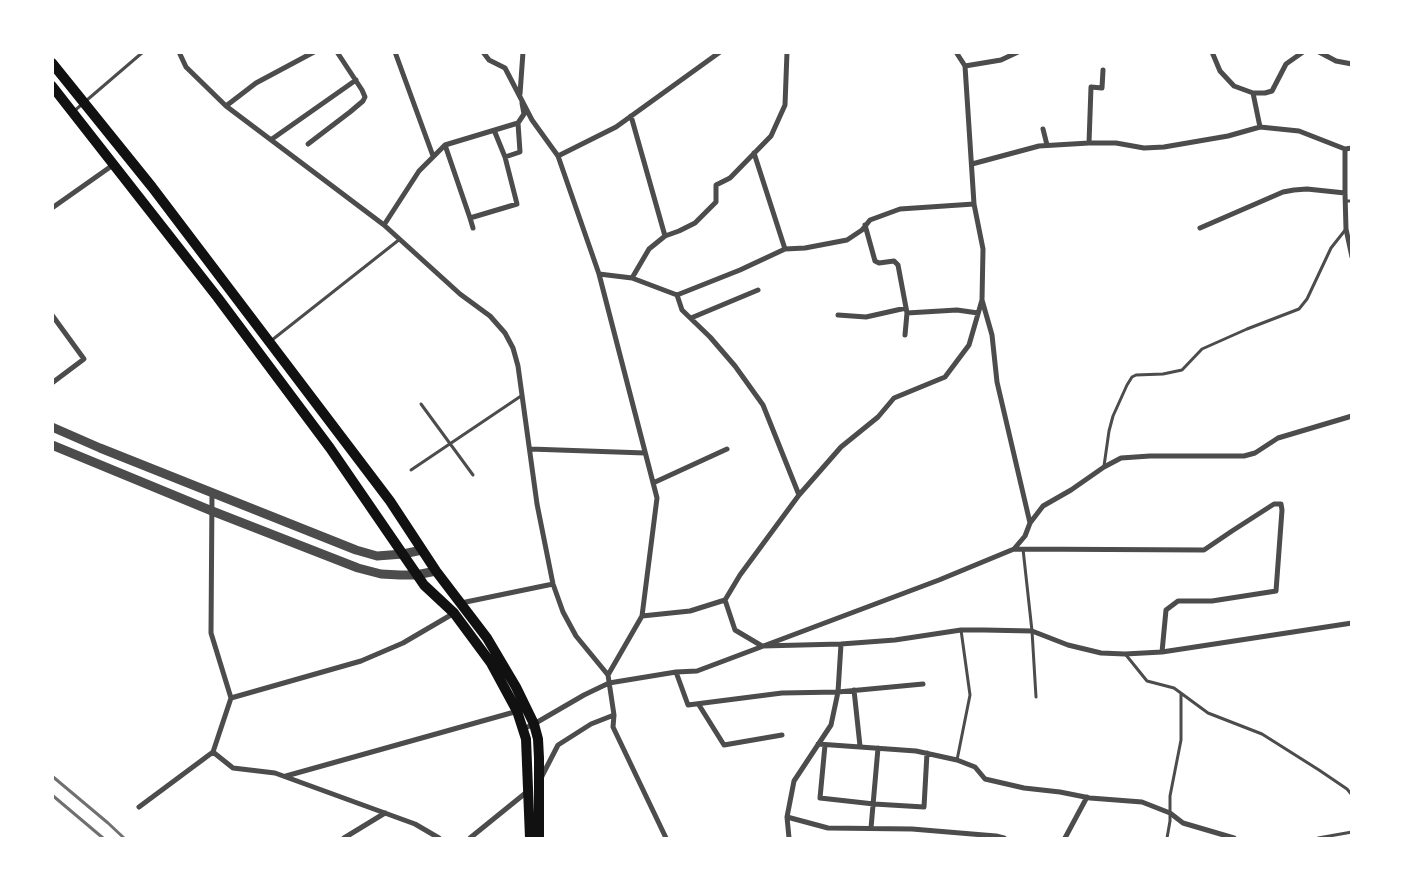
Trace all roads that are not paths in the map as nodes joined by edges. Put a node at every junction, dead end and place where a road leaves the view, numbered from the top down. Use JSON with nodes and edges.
{"nodes":[{"id":1,"x":144,"y":52,"type":"edge"},
{"id":2,"x":179,"y":52,"type":"edge"},
{"id":3,"x":314,"y":52,"type":"edge"},
{"id":4,"x":337,"y":52,"type":"edge"},
{"id":5,"x":395,"y":52,"type":"edge"},
{"id":6,"x":483,"y":52,"type":"edge"},
{"id":7,"x":523,"y":52,"type":"edge"},
{"id":8,"x":720,"y":52,"type":"edge"},
{"id":9,"x":787,"y":52,"type":"edge"},
{"id":10,"x":956,"y":52,"type":"edge"},
{"id":11,"x":1018,"y":52,"type":"edge"},
{"id":12,"x":1212,"y":52,"type":"edge"},
{"id":13,"x":1303,"y":52,"type":"edge"},
{"id":14,"x":1319,"y":52,"type":"edge"},
{"id":15,"x":52,"y":63,"type":"edge"},
{"id":16,"x":1352,"y":64,"type":"edge"},
{"id":17,"x":965,"y":66,"type":"junction"},
{"id":18,"x":1103,"y":70,"type":"dead end"},
{"id":19,"x":356,"y":80,"type":"junction"},
{"id":20,"x":52,"y":86,"type":"edge"},
{"id":21,"x":1253,"y":93,"type":"junction"},
{"id":22,"x":520,"y":96,"type":"junction"},
{"id":23,"x":84,"y":102,"type":"junction"},
{"id":24,"x":226,"y":106,"type":"junction"},
{"id":25,"x":73,"y":113,"type":"junction"},
{"id":26,"x":630,"y":116,"type":"junction"},
{"id":27,"x":518,"y":123,"type":"junction"},
{"id":28,"x":1260,"y":127,"type":"junction"},
{"id":29,"x":1043,"y":129,"type":"dead end"},
{"id":30,"x":494,"y":130,"type":"junction"},
{"id":31,"x":272,"y":139,"type":"junction"},
{"id":32,"x":1089,"y":143,"type":"junction"},
{"id":33,"x":308,"y":144,"type":"dead end"},
{"id":34,"x":445,"y":145,"type":"junction"},
{"id":35,"x":1047,"y":145,"type":"junction"},
{"id":36,"x":1349,"y":149,"type":"edge"},
{"id":37,"x":754,"y":153,"type":"junction"},
{"id":38,"x":434,"y":156,"type":"junction"},
{"id":39,"x":558,"y":156,"type":"junction"},
{"id":40,"x":505,"y":157,"type":"junction"},
{"id":41,"x":972,"y":164,"type":"junction"},
{"id":42,"x":113,"y":166,"type":"junction"},
{"id":43,"x":1345,"y":193,"type":"junction"},
{"id":44,"x":1349,"y":201,"type":"edge"},
{"id":45,"x":974,"y":204,"type":"junction"},
{"id":46,"x":52,"y":208,"type":"edge"},
{"id":47,"x":470,"y":218,"type":"junction"},
{"id":48,"x":865,"y":224,"type":"junction"},
{"id":49,"x":384,"y":225,"type":"junction"},
{"id":50,"x":473,"y":228,"type":"dead end"},
{"id":51,"x":1200,"y":228,"type":"dead end"},
{"id":52,"x":1346,"y":229,"type":"junction"},
{"id":53,"x":665,"y":236,"type":"junction"},
{"id":54,"x":400,"y":238,"type":"junction"},
{"id":55,"x":785,"y":249,"type":"junction"},
{"id":56,"x":1352,"y":257,"type":"edge"},
{"id":57,"x":599,"y":274,"type":"junction"},
{"id":58,"x":632,"y":278,"type":"junction"},
{"id":59,"x":758,"y":290,"type":"dead end"},
{"id":60,"x":677,"y":295,"type":"junction"},
{"id":61,"x":982,"y":300,"type":"junction"},
{"id":62,"x":906,"y":311,"type":"junction"},
{"id":63,"x":978,"y":313,"type":"junction"},
{"id":64,"x":52,"y":315,"type":"edge"},
{"id":65,"x":838,"y":315,"type":"dead end"},
{"id":66,"x":691,"y":318,"type":"junction"},
{"id":67,"x":905,"y":335,"type":"dead end"},
{"id":68,"x":269,"y":343,"type":"junction"},
{"id":69,"x":52,"y":383,"type":"edge"},
{"id":70,"x":522,"y":395,"type":"junction"},
{"id":71,"x":421,"y":404,"type":"dead end"},
{"id":72,"x":1352,"y":416,"type":"edge"},
{"id":73,"x":52,"y":427,"type":"edge"},
{"id":74,"x":450,"y":444,"type":"junction"},
{"id":75,"x":52,"y":445,"type":"edge"},
{"id":76,"x":530,"y":449,"type":"junction"},
{"id":77,"x":727,"y":449,"type":"dead end"},
{"id":78,"x":645,"y":453,"type":"junction"},
{"id":79,"x":1104,"y":467,"type":"junction"},
{"id":80,"x":411,"y":470,"type":"dead end"},
{"id":81,"x":473,"y":475,"type":"dead end"},
{"id":82,"x":653,"y":483,"type":"junction"},
{"id":83,"x":212,"y":494,"type":"junction"},
{"id":84,"x":799,"y":495,"type":"junction"},
{"id":85,"x":212,"y":511,"type":"junction"},
{"id":86,"x":1030,"y":523,"type":"junction"},
{"id":87,"x":1014,"y":549,"type":"junction"},
{"id":88,"x":1023,"y":549,"type":"junction"},
{"id":89,"x":422,"y":550,"type":"junction"},
{"id":90,"x":403,"y":554,"type":"junction"},
{"id":91,"x":436,"y":571,"type":"junction"},
{"id":92,"x":416,"y":575,"type":"junction"},
{"id":93,"x":552,"y":584,"type":"junction"},
{"id":94,"x":725,"y":600,"type":"junction"},
{"id":95,"x":463,"y":605,"type":"junction"},
{"id":96,"x":454,"y":613,"type":"junction"},
{"id":97,"x":642,"y":616,"type":"junction"},
{"id":98,"x":1352,"y":623,"type":"edge"},
{"id":99,"x":961,"y":630,"type":"junction"},
{"id":100,"x":1032,"y":631,"type":"junction"},
{"id":101,"x":841,"y":644,"type":"junction"},
{"id":102,"x":762,"y":646,"type":"junction"},
{"id":103,"x":1162,"y":652,"type":"junction"},
{"id":104,"x":1125,"y":654,"type":"junction"},
{"id":105,"x":676,"y":672,"type":"junction"},
{"id":106,"x":608,"y":675,"type":"junction"},
{"id":107,"x":609,"y":683,"type":"junction"},
{"id":108,"x":923,"y":684,"type":"dead end"},
{"id":109,"x":854,"y":690,"type":"junction"},
{"id":110,"x":838,"y":692,"type":"junction"},
{"id":111,"x":1181,"y":693,"type":"junction"},
{"id":112,"x":1036,"y":697,"type":"dead end"},
{"id":113,"x":231,"y":698,"type":"junction"},
{"id":114,"x":699,"y":705,"type":"junction"},
{"id":115,"x":528,"y":708,"type":"junction"},
{"id":116,"x":517,"y":711,"type":"junction"},
{"id":117,"x":614,"y":715,"type":"junction"},
{"id":118,"x":534,"y":724,"type":"junction"},
{"id":119,"x":523,"y":729,"type":"junction"},
{"id":120,"x":782,"y":735,"type":"dead end"},
{"id":121,"x":818,"y":744,"type":"junction"},
{"id":122,"x":825,"y":745,"type":"junction"},
{"id":123,"x":860,"y":746,"type":"junction"},
{"id":124,"x":878,"y":748,"type":"junction"},
{"id":125,"x":213,"y":752,"type":"junction"},
{"id":126,"x":927,"y":754,"type":"junction"},
{"id":127,"x":957,"y":760,"type":"junction"},
{"id":128,"x":285,"y":776,"type":"junction"},
{"id":129,"x":539,"y":782,"type":"junction"},
{"id":130,"x":528,"y":791,"type":"junction"},
{"id":131,"x":1352,"y":795,"type":"edge"},
{"id":132,"x":1087,"y":797,"type":"junction"},
{"id":133,"x":874,"y":804,"type":"junction"},
{"id":134,"x":139,"y":807,"type":"dead end"},
{"id":135,"x":385,"y":813,"type":"junction"},
{"id":136,"x":1170,"y":813,"type":"junction"},
{"id":137,"x":787,"y":817,"type":"junction"},
{"id":138,"x":872,"y":828,"type":"junction"},
{"id":139,"x":1352,"y":832,"type":"edge"},
{"id":140,"x":344,"y":838,"type":"edge"},
{"id":141,"x":439,"y":838,"type":"edge"},
{"id":142,"x":470,"y":838,"type":"edge"},
{"id":143,"x":530,"y":838,"type":"edge"},
{"id":144,"x":539,"y":838,"type":"edge"},
{"id":145,"x":666,"y":838,"type":"edge"},
{"id":146,"x":790,"y":838,"type":"edge"},
{"id":147,"x":1004,"y":838,"type":"edge"},
{"id":148,"x":1065,"y":838,"type":"edge"},
{"id":149,"x":1167,"y":838,"type":"edge"},
{"id":150,"x":1234,"y":838,"type":"edge"},
{"id":151,"x":1318,"y":838,"type":"edge"}],
"edges":[{"from":1,"to":23,"type":"lane"},
{"from":2,"to":24,"type":"street"},
{"from":3,"to":24,"type":"street"},
{"from":4,"to":19,"type":"street"},
{"from":5,"to":38,"type":"street"},
{"from":6,"to":22,"type":"street"},
{"from":7,"to":22,"type":"street"},
{"from":8,"to":26,"type":"street"},
{"from":9,"to":37,"type":"street"},
{"from":10,"to":17,"type":"street"},
{"from":11,"to":17,"type":"street"},
{"from":12,"to":21,"type":"street"},
{"from":13,"to":21,"type":"street"},
{"from":14,"to":16,"type":"street"},
{"from":15,"to":23,"type":"main road"},
{"from":17,"to":41,"type":"street"},
{"from":18,"to":32,"type":"street"},
{"from":19,"to":31,"type":"street"},
{"from":19,"to":33,"type":"street"},
{"from":20,"to":25,"type":"main road"},
{"from":21,"to":28,"type":"street"},
{"from":22,"to":27,"type":"street"},
{"from":22,"to":39,"type":"street"},
{"from":23,"to":25,"type":"lane"},
{"from":23,"to":68,"type":"main road"},
{"from":24,"to":31,"type":"street"},
{"from":25,"to":42,"type":"main road"},
{"from":26,"to":39,"type":"street"},
{"from":26,"to":53,"type":"street"},
{"from":27,"to":30,"type":"street"},
{"from":27,"to":40,"type":"street"},
{"from":28,"to":32,"type":"street"},
{"from":28,"to":36,"type":"street"},
{"from":29,"to":35,"type":"street"},
{"from":30,"to":34,"type":"street"},
{"from":30,"to":40,"type":"street"},
{"from":31,"to":49,"type":"street"},
{"from":32,"to":35,"type":"street"},
{"from":34,"to":38,"type":"street"},
{"from":34,"to":47,"type":"street"},
{"from":35,"to":41,"type":"street"},
{"from":36,"to":43,"type":"street"},
{"from":37,"to":53,"type":"street"},
{"from":37,"to":55,"type":"street"},
{"from":38,"to":49,"type":"street"},
{"from":39,"to":57,"type":"street"},
{"from":40,"to":47,"type":"street"},
{"from":41,"to":45,"type":"street"},
{"from":42,"to":46,"type":"street"},
{"from":42,"to":90,"type":"main road"},
{"from":43,"to":44,"type":"street"},
{"from":43,"to":51,"type":"street"},
{"from":44,"to":52,"type":"street"},
{"from":45,"to":48,"type":"street"},
{"from":45,"to":61,"type":"street"},
{"from":47,"to":50,"type":"street"},
{"from":48,"to":55,"type":"street"},
{"from":48,"to":62,"type":"street"},
{"from":49,"to":54,"type":"street"},
{"from":52,"to":56,"type":"street"},
{"from":52,"to":79,"type":"lane"},
{"from":53,"to":58,"type":"street"},
{"from":54,"to":68,"type":"lane"},
{"from":54,"to":70,"type":"street"},
{"from":55,"to":60,"type":"street"},
{"from":57,"to":58,"type":"street"},
{"from":57,"to":78,"type":"street"},
{"from":58,"to":60,"type":"street"},
{"from":59,"to":66,"type":"street"},
{"from":60,"to":66,"type":"street"},
{"from":61,"to":63,"type":"street"},
{"from":61,"to":86,"type":"street"},
{"from":62,"to":63,"type":"street"},
{"from":62,"to":65,"type":"street"},
{"from":62,"to":67,"type":"street"},
{"from":63,"to":84,"type":"street"},
{"from":64,"to":69,"type":"street"},
{"from":66,"to":84,"type":"street"},
{"from":68,"to":89,"type":"main road"},
{"from":70,"to":74,"type":"lane"},
{"from":70,"to":76,"type":"street"},
{"from":71,"to":74,"type":"lane"},
{"from":72,"to":79,"type":"street"},
{"from":73,"to":83,"type":"street"},
{"from":74,"to":80,"type":"lane"},
{"from":74,"to":81,"type":"lane"},
{"from":75,"to":85,"type":"street"},
{"from":76,"to":78,"type":"street"},
{"from":76,"to":93,"type":"street"},
{"from":77,"to":82,"type":"street"},
{"from":78,"to":82,"type":"street"},
{"from":79,"to":86,"type":"street"},
{"from":82,"to":97,"type":"street"},
{"from":83,"to":85,"type":"street"},
{"from":83,"to":90,"type":"street"},
{"from":84,"to":94,"type":"street"},
{"from":85,"to":92,"type":"street"},
{"from":85,"to":113,"type":"street"},
{"from":86,"to":87,"type":"street"},
{"from":87,"to":88,"type":"street"},
{"from":87,"to":102,"type":"street"},
{"from":88,"to":100,"type":"lane"},
{"from":88,"to":103,"type":"street"},
{"from":89,"to":90,"type":"street"},
{"from":89,"to":91,"type":"main road"},
{"from":90,"to":92,"type":"main road"},
{"from":91,"to":92,"type":"street"},
{"from":91,"to":95,"type":"main road"},
{"from":92,"to":96,"type":"main road"},
{"from":93,"to":95,"type":"street"},
{"from":93,"to":106,"type":"street"},
{"from":94,"to":97,"type":"street"},
{"from":94,"to":102,"type":"street"},
{"from":95,"to":96,"type":"street"},
{"from":95,"to":115,"type":"main road"},
{"from":96,"to":113,"type":"street"},
{"from":96,"to":116,"type":"main road"},
{"from":97,"to":106,"type":"street"},
{"from":98,"to":103,"type":"street"},
{"from":99,"to":100,"type":"street"},
{"from":99,"to":101,"type":"street"},
{"from":99,"to":127,"type":"lane"},
{"from":100,"to":104,"type":"street"},
{"from":100,"to":112,"type":"lane"},
{"from":101,"to":102,"type":"street"},
{"from":101,"to":110,"type":"street"},
{"from":102,"to":105,"type":"street"},
{"from":103,"to":104,"type":"street"},
{"from":104,"to":111,"type":"lane"},
{"from":105,"to":107,"type":"street"},
{"from":105,"to":114,"type":"street"},
{"from":106,"to":107,"type":"street"},
{"from":107,"to":117,"type":"street"},
{"from":107,"to":118,"type":"street"},
{"from":108,"to":109,"type":"street"},
{"from":109,"to":110,"type":"street"},
{"from":109,"to":123,"type":"street"},
{"from":110,"to":114,"type":"street"},
{"from":110,"to":121,"type":"street"},
{"from":111,"to":131,"type":"lane"},
{"from":111,"to":136,"type":"lane"},
{"from":113,"to":125,"type":"street"},
{"from":114,"to":120,"type":"street"},
{"from":115,"to":116,"type":"street"},
{"from":115,"to":118,"type":"main road"},
{"from":116,"to":119,"type":"main road"},
{"from":116,"to":128,"type":"street"},
{"from":117,"to":129,"type":"street"},
{"from":117,"to":145,"type":"street"},
{"from":118,"to":119,"type":"street"},
{"from":118,"to":129,"type":"main road"},
{"from":119,"to":130,"type":"main road"},
{"from":121,"to":122,"type":"street"},
{"from":121,"to":137,"type":"street"},
{"from":122,"to":123,"type":"street"},
{"from":122,"to":133,"type":"street"},
{"from":123,"to":124,"type":"street"},
{"from":124,"to":126,"type":"street"},
{"from":124,"to":133,"type":"street"},
{"from":125,"to":128,"type":"street"},
{"from":125,"to":134,"type":"street"},
{"from":126,"to":127,"type":"street"},
{"from":126,"to":133,"type":"street"},
{"from":127,"to":132,"type":"street"},
{"from":128,"to":135,"type":"street"},
{"from":129,"to":130,"type":"street"},
{"from":129,"to":144,"type":"main road"},
{"from":130,"to":142,"type":"street"},
{"from":130,"to":143,"type":"main road"},
{"from":132,"to":136,"type":"street"},
{"from":132,"to":148,"type":"street"},
{"from":133,"to":138,"type":"street"},
{"from":135,"to":140,"type":"street"},
{"from":135,"to":141,"type":"street"},
{"from":136,"to":149,"type":"lane"},
{"from":136,"to":150,"type":"street"},
{"from":137,"to":138,"type":"street"},
{"from":137,"to":146,"type":"street"},
{"from":138,"to":147,"type":"street"},
{"from":139,"to":151,"type":"lane"}]}
